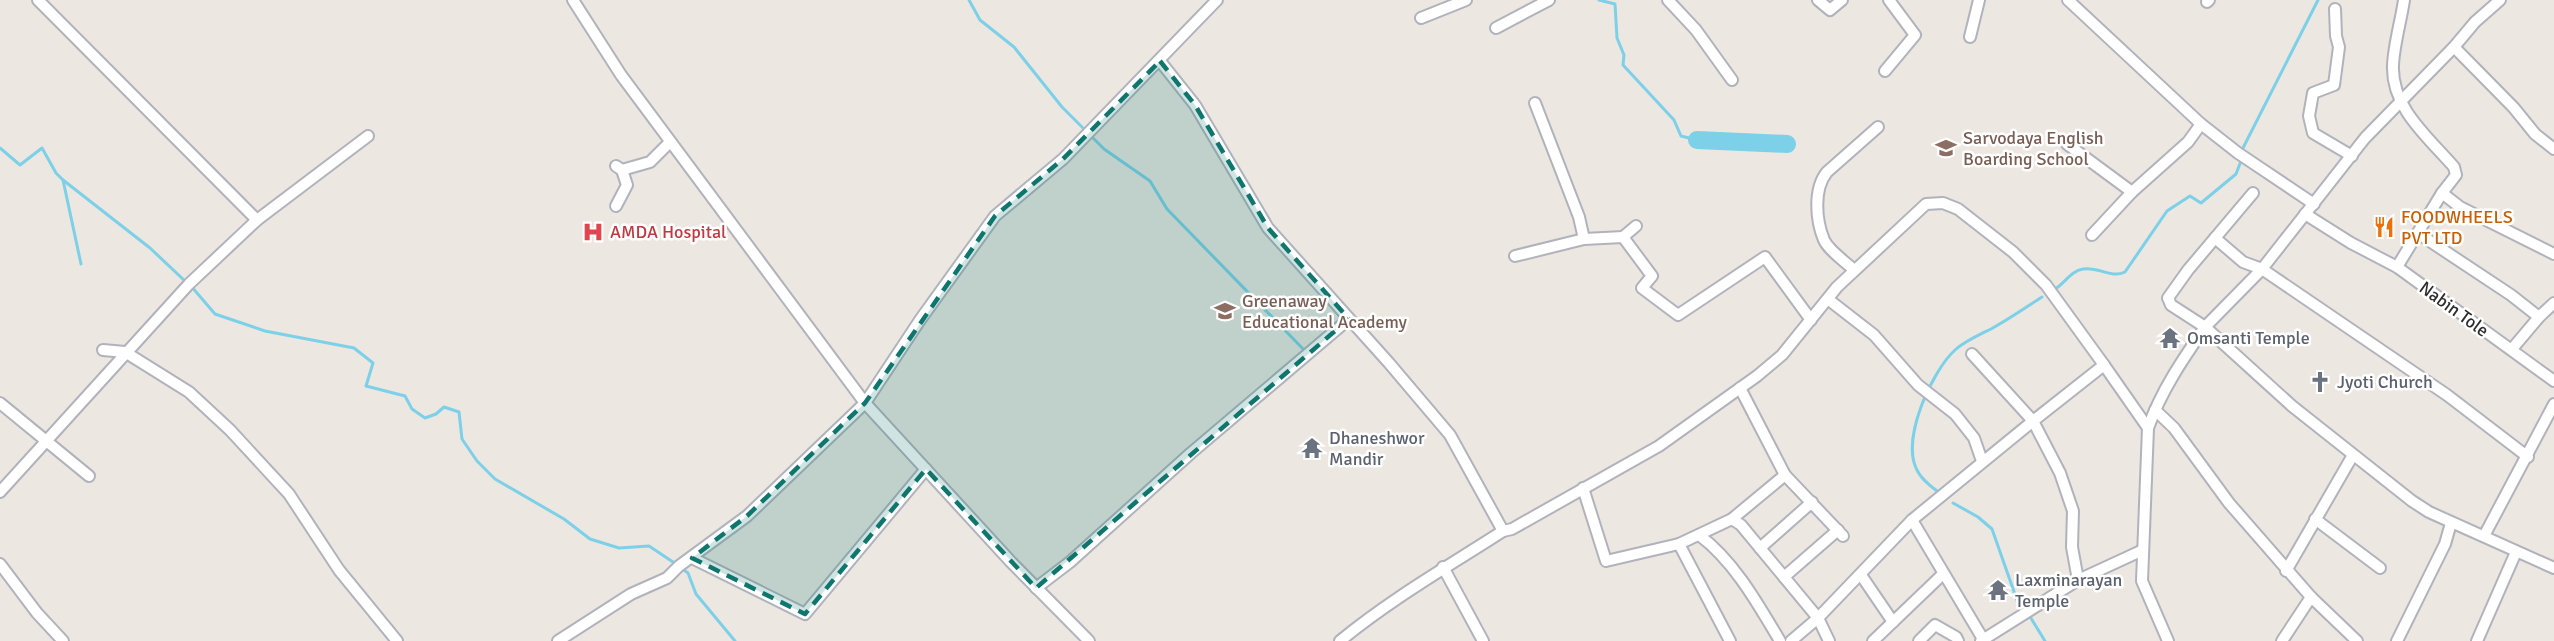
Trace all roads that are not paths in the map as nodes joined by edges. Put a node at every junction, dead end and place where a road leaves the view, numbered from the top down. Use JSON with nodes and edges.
{"nodes":[{"id":1,"x":38,"y":0,"type":"edge"},
{"id":2,"x":573,"y":0,"type":"edge"},
{"id":3,"x":1217,"y":0,"type":"edge"},
{"id":4,"x":1466,"y":0,"type":"edge"},
{"id":5,"x":1549,"y":0,"type":"edge"},
{"id":6,"x":1668,"y":0,"type":"edge"},
{"id":7,"x":1818,"y":0,"type":"edge"},
{"id":8,"x":1842,"y":0,"type":"edge"},
{"id":9,"x":1979,"y":0,"type":"edge"},
{"id":10,"x":2068,"y":0,"type":"edge"},
{"id":11,"x":2404,"y":0,"type":"edge"},
{"id":12,"x":2500,"y":0,"type":"edge"},
{"id":13,"x":1896,"y":2,"type":"edge"},
{"id":14,"x":2335,"y":9,"type":"dead end"},
{"id":15,"x":1421,"y":18,"type":"dead end"},
{"id":16,"x":1496,"y":28,"type":"dead end"},
{"id":17,"x":1970,"y":37,"type":"dead end"},
{"id":18,"x":2454,"y":47,"type":"junction"},
{"id":19,"x":1160,"y":61,"type":"junction"},
{"id":20,"x":1885,"y":71,"type":"dead end"},
{"id":21,"x":1732,"y":80,"type":"dead end"},
{"id":22,"x":2401,"y":102,"type":"junction"},
{"id":23,"x":1535,"y":103,"type":"dead end"},
{"id":24,"x":2200,"y":124,"type":"junction"},
{"id":25,"x":1878,"y":127,"type":"dead end"},
{"id":26,"x":368,"y":136,"type":"dead end"},
{"id":27,"x":670,"y":142,"type":"junction"},
{"id":28,"x":2067,"y":144,"type":"dead end"},
{"id":29,"x":2554,"y":149,"type":"edge"},
{"id":30,"x":2352,"y":156,"type":"junction"},
{"id":31,"x":2132,"y":192,"type":"junction"},
{"id":32,"x":2253,"y":193,"type":"dead end"},
{"id":33,"x":2442,"y":193,"type":"junction"},
{"id":34,"x":2314,"y":204,"type":"junction"},
{"id":35,"x":616,"y":206,"type":"dead end"},
{"id":36,"x":2306,"y":214,"type":"junction"},
{"id":37,"x":257,"y":220,"type":"junction"},
{"id":38,"x":1636,"y":226,"type":"dead end"},
{"id":39,"x":2419,"y":234,"type":"junction"},
{"id":40,"x":2092,"y":236,"type":"dead end"},
{"id":41,"x":1623,"y":237,"type":"junction"},
{"id":42,"x":2215,"y":238,"type":"junction"},
{"id":43,"x":1584,"y":239,"type":"junction"},
{"id":44,"x":2554,"y":254,"type":"edge"},
{"id":45,"x":1515,"y":256,"type":"dead end"},
{"id":46,"x":2397,"y":267,"type":"junction"},
{"id":47,"x":2262,"y":269,"type":"junction"},
{"id":48,"x":1854,"y":270,"type":"junction"},
{"id":49,"x":1829,"y":300,"type":"junction"},
{"id":50,"x":2554,"y":303,"type":"edge"},
{"id":51,"x":2539,"y":316,"type":"junction"},
{"id":52,"x":1349,"y":319,"type":"junction"},
{"id":53,"x":1811,"y":320,"type":"junction"},
{"id":54,"x":2205,"y":327,"type":"junction"},
{"id":55,"x":103,"y":350,"type":"dead end"},
{"id":56,"x":2512,"y":350,"type":"junction"},
{"id":57,"x":125,"y":352,"type":"junction"},
{"id":58,"x":1972,"y":354,"type":"dead end"},
{"id":59,"x":2104,"y":365,"type":"junction"},
{"id":60,"x":2554,"y":381,"type":"edge"},
{"id":61,"x":1740,"y":388,"type":"junction"},
{"id":62,"x":0,"y":403,"type":"edge"},
{"id":63,"x":865,"y":404,"type":"junction"},
{"id":64,"x":2554,"y":404,"type":"edge"},
{"id":65,"x":2155,"y":410,"type":"junction"},
{"id":66,"x":2033,"y":421,"type":"junction"},
{"id":67,"x":2148,"y":428,"type":"junction"},
{"id":68,"x":46,"y":441,"type":"junction"},
{"id":69,"x":2353,"y":455,"type":"junction"},
{"id":70,"x":2528,"y":457,"type":"junction"},
{"id":71,"x":1982,"y":461,"type":"junction"},
{"id":72,"x":926,"y":469,"type":"junction"},
{"id":73,"x":1785,"y":475,"type":"junction"},
{"id":74,"x":89,"y":476,"type":"dead end"},
{"id":75,"x":1582,"y":488,"type":"junction"},
{"id":76,"x":0,"y":492,"type":"edge"},
{"id":77,"x":1812,"y":502,"type":"junction"},
{"id":78,"x":1732,"y":519,"type":"junction"},
{"id":79,"x":2315,"y":519,"type":"junction"},
{"id":80,"x":1912,"y":520,"type":"junction"},
{"id":81,"x":2451,"y":523,"type":"junction"},
{"id":82,"x":1503,"y":531,"type":"junction"},
{"id":83,"x":1699,"y":535,"type":"junction"},
{"id":84,"x":2484,"y":536,"type":"junction"},
{"id":85,"x":1679,"y":544,"type":"junction"},
{"id":86,"x":1760,"y":548,"type":"junction"},
{"id":87,"x":2143,"y":549,"type":"junction"},
{"id":88,"x":2516,"y":552,"type":"junction"},
{"id":89,"x":692,"y":558,"type":"junction"},
{"id":90,"x":0,"y":564,"type":"edge"},
{"id":91,"x":1443,"y":567,"type":"junction"},
{"id":92,"x":2380,"y":568,"type":"dead end"},
{"id":93,"x":2554,"y":568,"type":"edge"},
{"id":94,"x":2286,"y":571,"type":"junction"},
{"id":95,"x":1943,"y":573,"type":"junction"},
{"id":96,"x":1861,"y":575,"type":"junction"},
{"id":97,"x":1784,"y":577,"type":"junction"},
{"id":98,"x":2078,"y":580,"type":"junction"},
{"id":99,"x":1036,"y":588,"type":"junction"},
{"id":100,"x":2311,"y":597,"type":"junction"},
{"id":101,"x":1818,"y":618,"type":"junction"},
{"id":102,"x":1893,"y":622,"type":"junction"},
{"id":103,"x":1982,"y":640,"type":"edge"},
{"id":104,"x":63,"y":641,"type":"edge"},
{"id":105,"x":397,"y":641,"type":"edge"},
{"id":106,"x":558,"y":641,"type":"edge"},
{"id":107,"x":1089,"y":641,"type":"edge"},
{"id":108,"x":1340,"y":641,"type":"edge"},
{"id":109,"x":1483,"y":641,"type":"edge"},
{"id":110,"x":1730,"y":641,"type":"edge"},
{"id":111,"x":1780,"y":641,"type":"edge"},
{"id":112,"x":1791,"y":641,"type":"edge"},
{"id":113,"x":1829,"y":641,"type":"edge"},
{"id":114,"x":1873,"y":641,"type":"edge"},
{"id":115,"x":1919,"y":641,"type":"edge"},
{"id":116,"x":1958,"y":641,"type":"edge"},
{"id":117,"x":2168,"y":641,"type":"edge"},
{"id":118,"x":2282,"y":641,"type":"edge"},
{"id":119,"x":2357,"y":641,"type":"edge"},
{"id":120,"x":2397,"y":641,"type":"edge"},
{"id":121,"x":2477,"y":641,"type":"edge"}],
"edges":[{"from":1,"to":37,"type":"street"},
{"from":2,"to":27,"type":"street"},
{"from":3,"to":19,"type":"street"},
{"from":4,"to":15,"type":"street"},
{"from":5,"to":16,"type":"street"},
{"from":6,"to":21,"type":"street"},
{"from":7,"to":8,"type":"street"},
{"from":9,"to":17,"type":"street"},
{"from":10,"to":24,"type":"street"},
{"from":11,"to":22,"type":"street"},
{"from":12,"to":18,"type":"street"},
{"from":13,"to":20,"type":"street"},
{"from":14,"to":30,"type":"street"},
{"from":18,"to":22,"type":"street"},
{"from":18,"to":29,"type":"street"},
{"from":19,"to":52,"type":"street"},
{"from":19,"to":63,"type":"street"},
{"from":22,"to":30,"type":"street"},
{"from":22,"to":33,"type":"street"},
{"from":23,"to":43,"type":"street"},
{"from":24,"to":31,"type":"street"},
{"from":24,"to":34,"type":"street"},
{"from":25,"to":48,"type":"street"},
{"from":26,"to":37,"type":"street"},
{"from":27,"to":35,"type":"street"},
{"from":27,"to":63,"type":"street"},
{"from":28,"to":31,"type":"street"},
{"from":30,"to":34,"type":"street"},
{"from":31,"to":40,"type":"street"},
{"from":32,"to":42,"type":"street"},
{"from":33,"to":39,"type":"street"},
{"from":33,"to":44,"type":"street"},
{"from":34,"to":36,"type":"street"},
{"from":36,"to":46,"type":"street","name":"Nabin Tole"},
{"from":36,"to":47,"type":"street"},
{"from":37,"to":57,"type":"street"},
{"from":38,"to":41,"type":"street"},
{"from":39,"to":46,"type":"street"},
{"from":39,"to":51,"type":"street"},
{"from":41,"to":43,"type":"street"},
{"from":41,"to":53,"type":"street"},
{"from":42,"to":47,"type":"street"},
{"from":42,"to":54,"type":"street"},
{"from":43,"to":45,"type":"street"},
{"from":46,"to":56,"type":"street","name":"Nabin Tole"},
{"from":47,"to":54,"type":"street"},
{"from":47,"to":70,"type":"street"},
{"from":48,"to":49,"type":"street"},
{"from":48,"to":59,"type":"street"},
{"from":49,"to":53,"type":"street"},
{"from":49,"to":71,"type":"street"},
{"from":50,"to":51,"type":"street"},
{"from":51,"to":56,"type":"street"},
{"from":52,"to":82,"type":"street"},
{"from":52,"to":99,"type":"street"},
{"from":53,"to":61,"type":"street"},
{"from":54,"to":65,"type":"street"},
{"from":54,"to":69,"type":"street"},
{"from":55,"to":57,"type":"street"},
{"from":56,"to":60,"type":"street","name":"Nabin Tole"},
{"from":57,"to":68,"type":"street"},
{"from":57,"to":105,"type":"street"},
{"from":58,"to":66,"type":"street"},
{"from":59,"to":66,"type":"street"},
{"from":59,"to":67,"type":"street"},
{"from":61,"to":73,"type":"street"},
{"from":61,"to":75,"type":"street"},
{"from":62,"to":68,"type":"street"},
{"from":63,"to":72,"type":"street"},
{"from":63,"to":89,"type":"street"},
{"from":64,"to":70,"type":"street"},
{"from":65,"to":67,"type":"street"},
{"from":65,"to":94,"type":"street"},
{"from":66,"to":71,"type":"street"},
{"from":66,"to":98,"type":"street"},
{"from":67,"to":87,"type":"street"},
{"from":68,"to":74,"type":"street"},
{"from":68,"to":76,"type":"street"},
{"from":69,"to":79,"type":"street"},
{"from":69,"to":81,"type":"street"},
{"from":70,"to":84,"type":"street"},
{"from":71,"to":80,"type":"street"},
{"from":72,"to":89,"type":"street"},
{"from":72,"to":99,"type":"street"},
{"from":73,"to":77,"type":"street"},
{"from":73,"to":78,"type":"street"},
{"from":75,"to":82,"type":"street"},
{"from":75,"to":85,"type":"street"},
{"from":77,"to":86,"type":"street"},
{"from":77,"to":97,"type":"street"},
{"from":78,"to":83,"type":"street"},
{"from":78,"to":86,"type":"street"},
{"from":79,"to":92,"type":"street"},
{"from":79,"to":94,"type":"street"},
{"from":80,"to":95,"type":"street"},
{"from":80,"to":96,"type":"street"},
{"from":81,"to":84,"type":"street"},
{"from":81,"to":120,"type":"street"},
{"from":82,"to":91,"type":"street"},
{"from":83,"to":85,"type":"street"},
{"from":83,"to":111,"type":"street"},
{"from":84,"to":88,"type":"street"},
{"from":85,"to":110,"type":"street"},
{"from":86,"to":97,"type":"street"},
{"from":87,"to":98,"type":"street"},
{"from":87,"to":117,"type":"street"},
{"from":88,"to":93,"type":"street"},
{"from":88,"to":121,"type":"street"},
{"from":89,"to":106,"type":"street"},
{"from":90,"to":104,"type":"street"},
{"from":91,"to":108,"type":"street"},
{"from":91,"to":109,"type":"street"},
{"from":94,"to":100,"type":"street"},
{"from":95,"to":102,"type":"street"},
{"from":95,"to":103,"type":"street"},
{"from":96,"to":101,"type":"street"},
{"from":96,"to":102,"type":"street"},
{"from":97,"to":101,"type":"street"},
{"from":98,"to":103,"type":"street"},
{"from":99,"to":107,"type":"street"},
{"from":100,"to":118,"type":"street"},
{"from":100,"to":119,"type":"street"},
{"from":101,"to":112,"type":"street"},
{"from":101,"to":113,"type":"street"},
{"from":102,"to":114,"type":"street"},
{"from":115,"to":116,"type":"street"}]}
